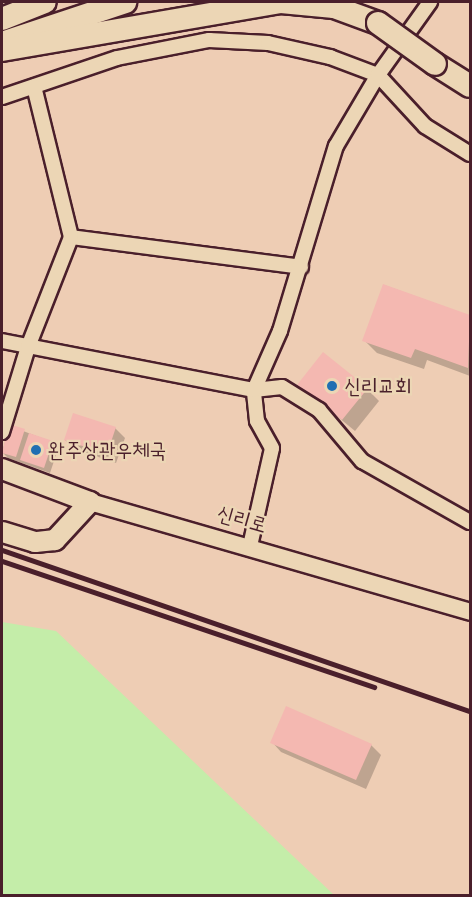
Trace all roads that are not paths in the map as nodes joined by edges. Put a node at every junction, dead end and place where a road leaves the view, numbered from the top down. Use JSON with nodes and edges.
{"nodes":[{"id":1,"x":45,"y":2,"type":"edge"},
{"id":2,"x":126,"y":2,"type":"edge"},
{"id":3,"x":430,"y":2,"type":"edge"},
{"id":4,"x":2,"y":19,"type":"edge"},
{"id":5,"x":2,"y":43,"type":"edge"},
{"id":6,"x":2,"y":50,"type":"edge"},
{"id":7,"x":378,"y":75,"type":"junction"},
{"id":8,"x":34,"y":86,"type":"junction"},
{"id":9,"x":471,"y":86,"type":"edge"},
{"id":10,"x":2,"y":97,"type":"edge"},
{"id":11,"x":471,"y":154,"type":"edge"},
{"id":12,"x":71,"y":237,"type":"junction"},
{"id":13,"x":300,"y":267,"type":"junction"},
{"id":14,"x":2,"y":341,"type":"edge"},
{"id":15,"x":28,"y":347,"type":"junction"},
{"id":16,"x":254,"y":390,"type":"junction"},
{"id":17,"x":2,"y":432,"type":"edge"},
{"id":18,"x":2,"y":469,"type":"edge"},
{"id":19,"x":90,"y":502,"type":"junction"},
{"id":20,"x":471,"y":522,"type":"edge"},
{"id":21,"x":2,"y":532,"type":"edge"},
{"id":22,"x":250,"y":546,"type":"junction"},
{"id":23,"x":471,"y":612,"type":"edge"}],
"edges":[{"from":1,"to":4,"type":"main road"},
{"from":2,"to":5,"type":"main road"},
{"from":3,"to":7,"type":"street"},
{"from":6,"to":9,"type":"main road","bridge":true},
{"from":7,"to":8,"type":"street"},
{"from":7,"to":11,"type":"street"},
{"from":7,"to":13,"type":"street"},
{"from":8,"to":10,"type":"street"},
{"from":8,"to":12,"type":"street"},
{"from":12,"to":13,"type":"street"},
{"from":12,"to":15,"type":"street"},
{"from":13,"to":16,"type":"street"},
{"from":14,"to":15,"type":"street"},
{"from":15,"to":16,"type":"street"},
{"from":15,"to":17,"type":"street"},
{"from":16,"to":20,"type":"street"},
{"from":16,"to":22,"type":"street"},
{"from":18,"to":19,"type":"main road","name":"신리로"},
{"from":19,"to":21,"type":"main road"},
{"from":19,"to":22,"type":"street","name":"신리로"},
{"from":22,"to":23,"type":"street","name":"신리로"}]}
